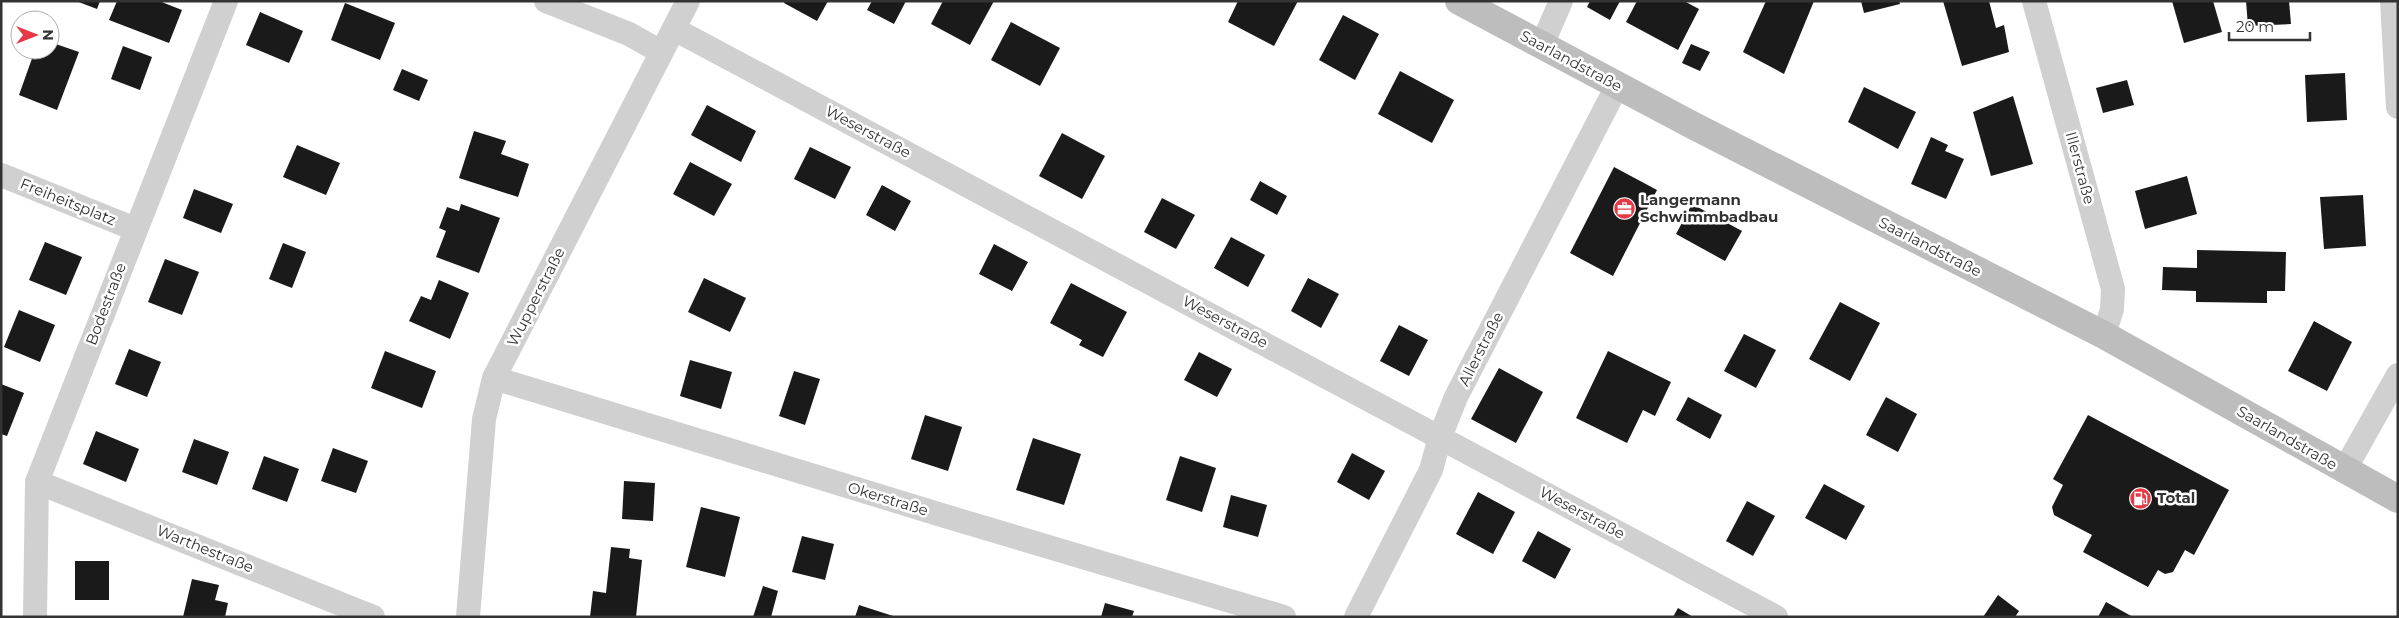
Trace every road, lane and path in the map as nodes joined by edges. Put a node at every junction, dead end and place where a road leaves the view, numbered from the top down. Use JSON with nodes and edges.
{"nodes":[{"id":1,"x":226,"y":1,"type":"edge"},
{"id":2,"x":546,"y":1,"type":"edge"},
{"id":3,"x":688,"y":1,"type":"edge"},
{"id":4,"x":1459,"y":1,"type":"edge"},
{"id":5,"x":1561,"y":1,"type":"edge"},
{"id":6,"x":2034,"y":1,"type":"edge"},
{"id":7,"x":2392,"y":1,"type":"edge"},
{"id":8,"x":674,"y":29,"type":"junction"},
{"id":9,"x":1542,"y":45,"type":"junction"},
{"id":10,"x":662,"y":52,"type":"junction"},
{"id":11,"x":1617,"y":86,"type":"junction"},
{"id":12,"x":2398,"y":107,"type":"edge"},
{"id":13,"x":1,"y":175,"type":"edge"},
{"id":14,"x":135,"y":229,"type":"junction"},
{"id":15,"x":2104,"y":336,"type":"junction"},
{"id":16,"x":2398,"y":375,"type":"edge"},
{"id":17,"x":494,"y":378,"type":"junction"},
{"id":18,"x":1440,"y":437,"type":"junction"},
{"id":19,"x":2344,"y":471,"type":"junction"},
{"id":20,"x":37,"y":482,"type":"junction"},
{"id":21,"x":2398,"y":499,"type":"edge"},
{"id":22,"x":35,"y":617,"type":"edge"},
{"id":23,"x":373,"y":617,"type":"edge"},
{"id":24,"x":468,"y":617,"type":"edge"},
{"id":25,"x":1284,"y":617,"type":"edge"},
{"id":26,"x":1356,"y":617,"type":"edge"},
{"id":27,"x":1776,"y":617,"type":"edge"}],
"edges":[{"from":1,"to":14,"type":"street","name":"Bodestraße"},
{"from":2,"to":10,"type":"street"},
{"from":3,"to":8,"type":"street","name":"Wupperstraße"},
{"from":4,"to":9,"type":"street","name":"Saarlandstraße"},
{"from":5,"to":9,"type":"street"},
{"from":6,"to":15,"type":"street","name":"Illerstraße"},
{"from":7,"to":12,"type":"street"},
{"from":8,"to":10,"type":"street","name":"Wupperstraße"},
{"from":8,"to":18,"type":"street","name":"Weserstraße"},
{"from":9,"to":11,"type":"street","name":"Saarlandstraße"},
{"from":10,"to":17,"type":"street","name":"Wupperstraße"},
{"from":11,"to":15,"type":"street","name":"Saarlandstraße"},
{"from":11,"to":18,"type":"street","name":"Allerstraße"},
{"from":13,"to":14,"type":"street","name":"Freiheitsplatz"},
{"from":14,"to":20,"type":"street","name":"Bodestraße"},
{"from":15,"to":19,"type":"street","name":"Saarlandstraße"},
{"from":16,"to":19,"type":"street"},
{"from":17,"to":24,"type":"street","name":"Wupperstraße"},
{"from":17,"to":25,"type":"street","name":"Okerstraße"},
{"from":18,"to":26,"type":"street","name":"Allerstraße"},
{"from":18,"to":27,"type":"street","name":"Weserstraße"},
{"from":19,"to":21,"type":"street","name":"Saarlandstraße"},
{"from":20,"to":22,"type":"street","name":"Bodestraße"},
{"from":20,"to":23,"type":"street","name":"Warthestraße"}]}
